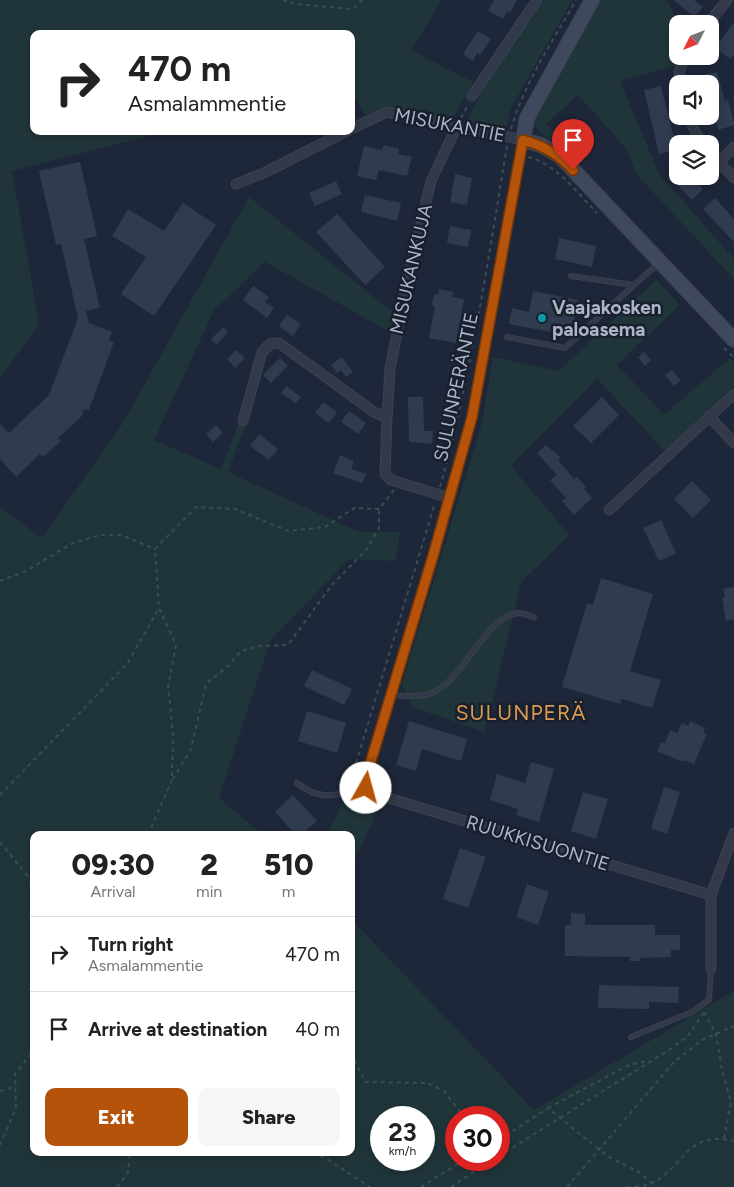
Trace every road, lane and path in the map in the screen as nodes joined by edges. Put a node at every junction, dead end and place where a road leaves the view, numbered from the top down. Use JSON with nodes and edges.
{"nodes":[{"id":1,"x":283,"y":0,"type":"edge"},
{"id":2,"x":362,"y":0,"type":"edge"},
{"id":3,"x":537,"y":0,"type":"edge"},
{"id":4,"x":592,"y":0,"type":"edge"},
{"id":5,"x":726,"y":0,"type":"edge"},
{"id":6,"x":715,"y":15,"type":"edge"},
{"id":7,"x":472,"y":96,"type":"joint"},
{"id":8,"x":457,"y":126,"type":"junction"},
{"id":9,"x":355,"y":127,"type":"edge"},
{"id":10,"x":339,"y":135,"type":"edge"},
{"id":11,"x":523,"y":140,"type":"junction"},
{"id":12,"x":734,"y":147,"type":"edge"},
{"id":13,"x":520,"y":155,"type":"junction"},
{"id":14,"x":719,"y":162,"type":"joint"},
{"id":15,"x":734,"y":178,"type":"edge"},
{"id":16,"x":236,"y":184,"type":"dead end"},
{"id":17,"x":600,"y":216,"type":"dead end"},
{"id":18,"x":660,"y":262,"type":"junction"},
{"id":19,"x":571,"y":276,"type":"dead end"},
{"id":20,"x":634,"y":285,"type":"junction"},
{"id":21,"x":507,"y":337,"type":"dead end"},
{"id":22,"x":728,"y":342,"type":"edge"},
{"id":23,"x":734,"y":358,"type":"edge"},
{"id":24,"x":734,"y":394,"type":"edge"},
{"id":25,"x":709,"y":416,"type":"junction"},
{"id":26,"x":387,"y":418,"type":"junction"},
{"id":27,"x":242,"y":421,"type":"dead end"},
{"id":28,"x":734,"y":443,"type":"edge"},
{"id":29,"x":400,"y":482,"type":"junction"},
{"id":30,"x":438,"y":494,"type":"junction"},
{"id":31,"x":450,"y":498,"type":"junction"},
{"id":32,"x":379,"y":509,"type":"junction"},
{"id":33,"x":609,"y":510,"type":"dead end"},
{"id":34,"x":155,"y":549,"type":"junction"},
{"id":35,"x":0,"y":581,"type":"edge"},
{"id":36,"x":159,"y":608,"type":"junction"},
{"id":37,"x":534,"y":617,"type":"dead end"},
{"id":38,"x":390,"y":694,"type":"junction"},
{"id":39,"x":172,"y":780,"type":"junction"},
{"id":40,"x":297,"y":782,"type":"dead end"},
{"id":41,"x":366,"y":788,"type":"junction"},
{"id":42,"x":347,"y":792,"type":"junction"},
{"id":43,"x":0,"y":795,"type":"edge"},
{"id":44,"x":150,"y":831,"type":"edge"},
{"id":45,"x":734,"y":833,"type":"edge"},
{"id":46,"x":0,"y":842,"type":"edge"},
{"id":47,"x":30,"y":879,"type":"edge"},
{"id":48,"x":711,"y":895,"type":"junction"},
{"id":49,"x":710,"y":969,"type":"joint"},
{"id":50,"x":709,"y":1000,"type":"junction"},
{"id":51,"x":704,"y":1012,"type":"junction"},
{"id":52,"x":734,"y":1026,"type":"edge"},
{"id":53,"x":730,"y":1029,"type":"junction"},
{"id":54,"x":734,"y":1031,"type":"edge"},
{"id":55,"x":716,"y":1034,"type":"junction"},
{"id":56,"x":631,"y":1037,"type":"dead end"},
{"id":57,"x":30,"y":1055,"type":"edge"},
{"id":58,"x":355,"y":1061,"type":"edge"},
{"id":59,"x":650,"y":1061,"type":"junction"},
{"id":60,"x":14,"y":1087,"type":"junction"},
{"id":61,"x":0,"y":1090,"type":"edge"},
{"id":62,"x":456,"y":1106,"type":"edge"},
{"id":63,"x":548,"y":1108,"type":"junction"},
{"id":64,"x":559,"y":1117,"type":"junction"},
{"id":65,"x":510,"y":1133,"type":"edge"},
{"id":66,"x":724,"y":1139,"type":"junction"},
{"id":67,"x":734,"y":1141,"type":"edge"},
{"id":68,"x":0,"y":1145,"type":"edge"},
{"id":69,"x":510,"y":1149,"type":"edge"},
{"id":70,"x":600,"y":1150,"type":"junction"},
{"id":71,"x":130,"y":1156,"type":"edge"},
{"id":72,"x":320,"y":1156,"type":"edge"},
{"id":73,"x":446,"y":1171,"type":"edge"},
{"id":74,"x":475,"y":1171,"type":"edge"},
{"id":75,"x":651,"y":1183,"type":"junction"},
{"id":76,"x":117,"y":1187,"type":"edge"},
{"id":77,"x":370,"y":1187,"type":"edge"},
{"id":78,"x":421,"y":1187,"type":"edge"},
{"id":79,"x":451,"y":1187,"type":"edge"},
{"id":80,"x":567,"y":1187,"type":"edge"},
{"id":81,"x":627,"y":1187,"type":"edge"},
{"id":82,"x":649,"y":1187,"type":"edge"},
{"id":83,"x":656,"y":1187,"type":"edge"}],
"edges":[{"from":1,"to":2,"type":"path"},
{"from":3,"to":7,"type":"street"},
{"from":4,"to":11,"type":"street","name":"SULUNPERÄNTIE"},
{"from":5,"to":6,"type":"street"},
{"from":7,"to":8,"type":"path"},
{"from":8,"to":9,"type":"street","name":"MISUKANTIE"},
{"from":8,"to":11,"type":"street","name":"MISUKANTIE"},
{"from":8,"to":26,"type":"street","name":"MISUKANKUJA"},
{"from":10,"to":16,"type":"street"},
{"from":11,"to":13,"type":"street","name":"SULUNPERÄNTIE"},
{"from":11,"to":18,"type":"street"},
{"from":12,"to":14,"type":"street"},
{"from":13,"to":17,"type":"path"},
{"from":13,"to":30,"type":"path","name":"SULUNPERÄNTIE"},
{"from":13,"to":31,"type":"street","name":"SULUNPERÄNTIE"},
{"from":14,"to":15,"type":"street"},
{"from":18,"to":20,"type":"lane"},
{"from":18,"to":22,"type":"street"},
{"from":19,"to":20,"type":"lane"},
{"from":20,"to":21,"type":"lane"},
{"from":22,"to":23,"type":"path"},
{"from":24,"to":25,"type":"street"},
{"from":25,"to":28,"type":"street"},
{"from":25,"to":33,"type":"street"},
{"from":26,"to":27,"type":"street"},
{"from":26,"to":29,"type":"street","name":"MISUKANKUJA"},
{"from":29,"to":30,"type":"street"},
{"from":29,"to":32,"type":"path"},
{"from":30,"to":31,"type":"street"},
{"from":30,"to":42,"type":"path","name":"SULUNPERÄNTIE"},
{"from":31,"to":38,"type":"street","name":"SULUNPERÄNTIE"},
{"from":32,"to":34,"type":"path"},
{"from":32,"to":39,"type":"path"},
{"from":34,"to":35,"type":"path"},
{"from":34,"to":36,"type":"path"},
{"from":36,"to":39,"type":"path"},
{"from":36,"to":43,"type":"path"},
{"from":37,"to":38,"type":"lane"},
{"from":38,"to":41,"type":"street","name":"SULUNPERÄNTIE"},
{"from":39,"to":44,"type":"path"},
{"from":40,"to":42,"type":"lane"},
{"from":41,"to":42,"type":"lane"},
{"from":41,"to":48,"type":"street","name":"RUUKKISUONTIE"},
{"from":45,"to":48,"type":"street"},
{"from":46,"to":47,"type":"path"},
{"from":48,"to":49,"type":"street"},
{"from":49,"to":50,"type":"lane"},
{"from":50,"to":51,"type":"path"},
{"from":50,"to":56,"type":"lane"},
{"from":51,"to":55,"type":"path"},
{"from":51,"to":59,"type":"path"},
{"from":52,"to":53,"type":"path"},
{"from":53,"to":54,"type":"path"},
{"from":53,"to":55,"type":"path"},
{"from":55,"to":66,"type":"path"},
{"from":55,"to":70,"type":"path"},
{"from":57,"to":60,"type":"path"},
{"from":58,"to":62,"type":"path"},
{"from":59,"to":63,"type":"path"},
{"from":59,"to":64,"type":"path"},
{"from":60,"to":61,"type":"path"},
{"from":60,"to":68,"type":"path"},
{"from":63,"to":64,"type":"path"},
{"from":63,"to":65,"type":"path"},
{"from":64,"to":69,"type":"path"},
{"from":64,"to":70,"type":"path"},
{"from":66,"to":67,"type":"path"},
{"from":66,"to":75,"type":"path"},
{"from":70,"to":75,"type":"path"},
{"from":70,"to":80,"type":"path"},
{"from":71,"to":76,"type":"path"},
{"from":72,"to":77,"type":"path"},
{"from":73,"to":78,"type":"path"},
{"from":74,"to":79,"type":"path"},
{"from":75,"to":81,"type":"path"},
{"from":75,"to":82,"type":"path"},
{"from":75,"to":83,"type":"path"}]}
